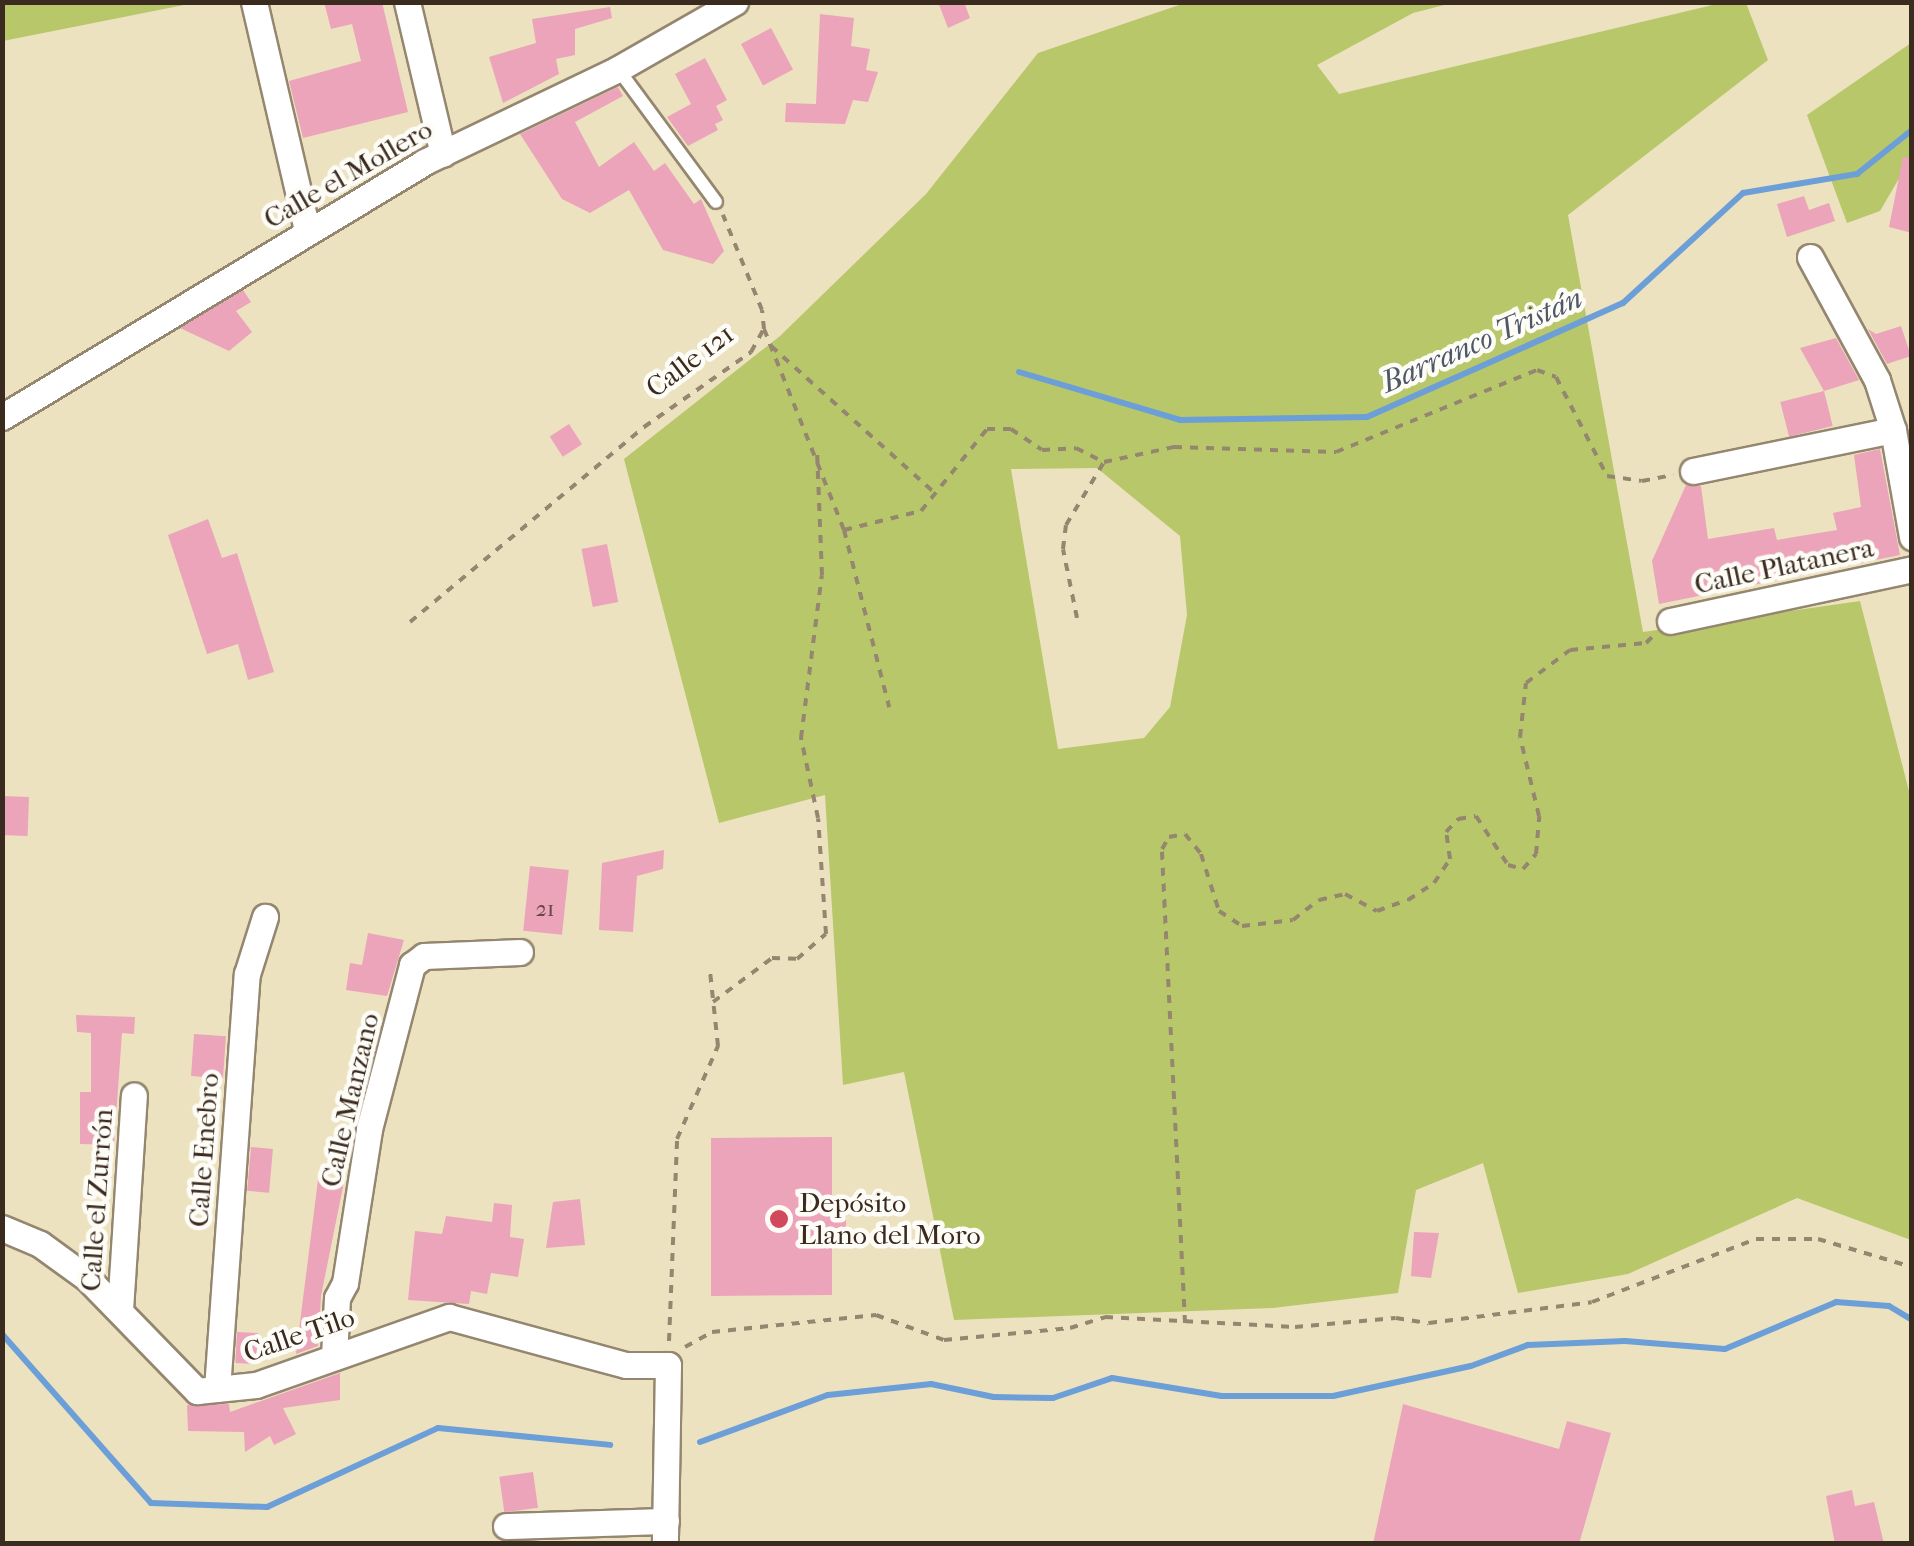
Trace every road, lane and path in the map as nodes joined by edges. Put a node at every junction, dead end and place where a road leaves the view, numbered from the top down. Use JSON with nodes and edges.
{"nodes":[{"id":1,"x":254,"y":2,"type":"edge"},
{"id":2,"x":407,"y":2,"type":"edge"},
{"id":3,"x":734,"y":2,"type":"edge"},
{"id":4,"x":618,"y":68,"type":"junction"},
{"id":5,"x":443,"y":154,"type":"junction"},
{"id":6,"x":716,"y":202,"type":"joint"},
{"id":7,"x":306,"y":230,"type":"junction"},
{"id":8,"x":1810,"y":257,"type":"dead end"},
{"id":9,"x":764,"y":329,"type":"junction"},
{"id":10,"x":770,"y":344,"type":"junction"},
{"id":11,"x":2,"y":417,"type":"edge"},
{"id":12,"x":1893,"y":430,"type":"junction"},
{"id":13,"x":817,"y":450,"type":"junction"},
{"id":14,"x":1104,"y":462,"type":"junction"},
{"id":15,"x":1692,"y":471,"type":"joint"},
{"id":16,"x":935,"y":493,"type":"junction"},
{"id":17,"x":844,"y":530,"type":"junction"},
{"id":18,"x":1912,"y":536,"type":"edge"},
{"id":19,"x":1912,"y":569,"type":"edge"},
{"id":20,"x":1078,"y":618,"type":"dead end"},
{"id":21,"x":1670,"y":621,"type":"joint"},
{"id":22,"x":410,"y":622,"type":"dead end"},
{"id":23,"x":889,"y":708,"type":"dead end"},
{"id":24,"x":265,"y":917,"type":"dead end"},
{"id":25,"x":520,"y":952,"type":"dead end"},
{"id":26,"x":710,"y":971,"type":"dead end"},
{"id":27,"x":714,"y":1002,"type":"junction"},
{"id":28,"x":134,"y":1095,"type":"dead end"},
{"id":29,"x":2,"y":1228,"type":"edge"},
{"id":30,"x":1912,"y":1268,"type":"edge"},
{"id":31,"x":120,"y":1310,"type":"junction"},
{"id":32,"x":1185,"y":1324,"type":"junction"},
{"id":33,"x":334,"y":1357,"type":"junction"},
{"id":34,"x":668,"y":1365,"type":"junction"},
{"id":35,"x":216,"y":1389,"type":"junction"},
{"id":36,"x":506,"y":1526,"type":"dead end"},
{"id":37,"x":666,"y":1532,"type":"edge"},
{"id":38,"x":577,"y":1534,"type":"edge"}],
"edges":[{"from":1,"to":7,"type":"street"},
{"from":2,"to":5,"type":"street"},
{"from":3,"to":4,"type":"street","name":"Calle el Mollero"},
{"from":4,"to":5,"type":"street","name":"Calle el Mollero"},
{"from":4,"to":6,"type":"lane"},
{"from":5,"to":7,"type":"street","name":"Calle el Mollero"},
{"from":6,"to":9,"type":"path","name":"Calle 121"},
{"from":7,"to":11,"type":"street","name":"Calle el Mollero"},
{"from":8,"to":12,"type":"street"},
{"from":9,"to":10,"type":"path"},
{"from":9,"to":22,"type":"path","name":"Calle 121"},
{"from":10,"to":13,"type":"path"},
{"from":10,"to":16,"type":"path"},
{"from":12,"to":15,"type":"street"},
{"from":12,"to":18,"type":"street"},
{"from":13,"to":17,"type":"path"},
{"from":13,"to":27,"type":"path"},
{"from":14,"to":15,"type":"path"},
{"from":14,"to":16,"type":"path"},
{"from":14,"to":20,"type":"path"},
{"from":16,"to":17,"type":"path"},
{"from":17,"to":23,"type":"path"},
{"from":19,"to":21,"type":"street","name":"Calle Platanera"},
{"from":21,"to":32,"type":"path"},
{"from":24,"to":35,"type":"street","name":"Calle Enebro"},
{"from":25,"to":33,"type":"street","name":"Calle Manzano"},
{"from":26,"to":27,"type":"path"},
{"from":27,"to":34,"type":"path"},
{"from":28,"to":31,"type":"street","name":"Calle el Zurrón"},
{"from":29,"to":31,"type":"street","name":"Calle Tilo"},
{"from":30,"to":32,"type":"path"},
{"from":31,"to":35,"type":"street","name":"Calle Tilo"},
{"from":32,"to":34,"type":"path"},
{"from":33,"to":34,"type":"street","name":"Calle Tilo"},
{"from":33,"to":35,"type":"street","name":"Calle Tilo"},
{"from":34,"to":37,"type":"street"},
{"from":36,"to":38,"type":"street"},
{"from":37,"to":38,"type":"street"}]}
